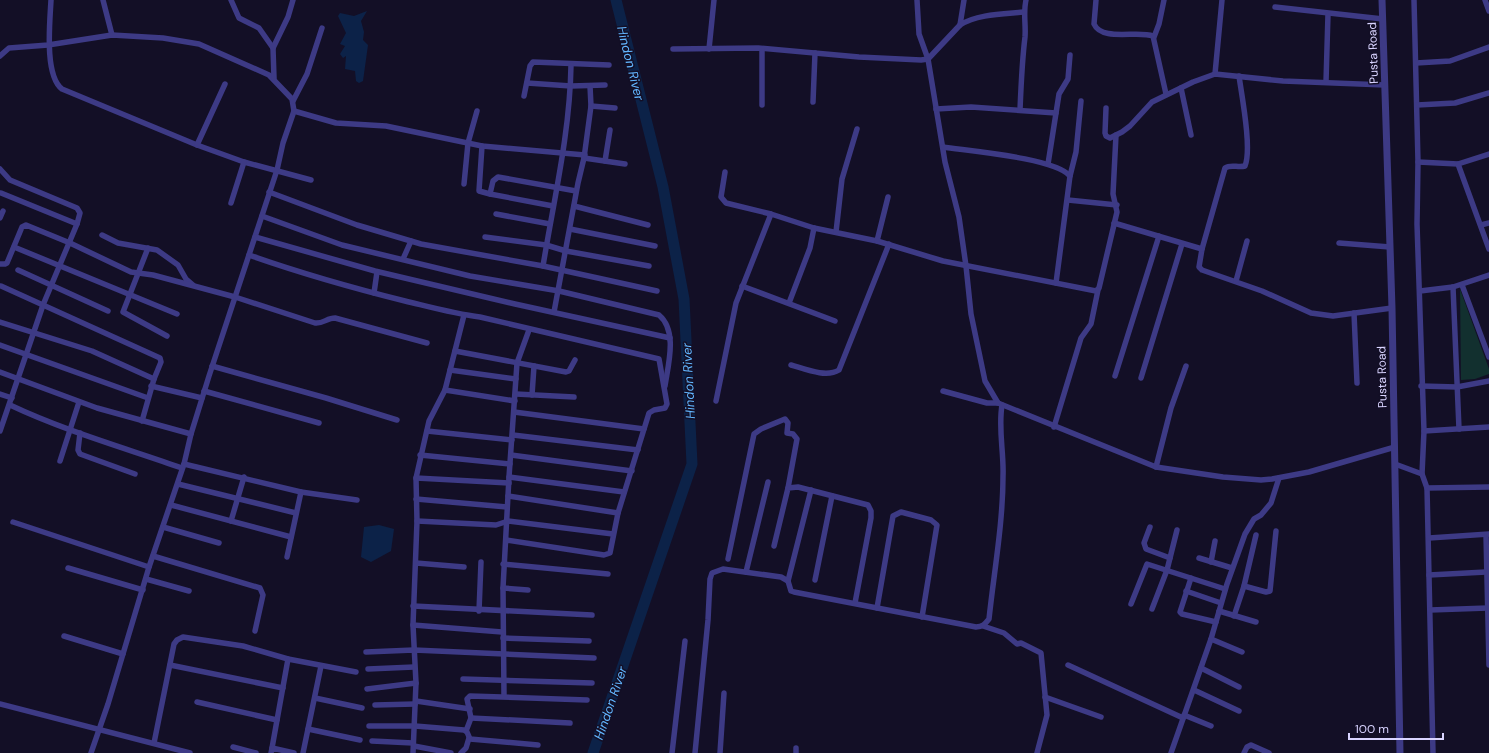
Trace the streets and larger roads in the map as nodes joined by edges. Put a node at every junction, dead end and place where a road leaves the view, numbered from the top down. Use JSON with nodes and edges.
{"nodes":[{"id":1,"x":51,"y":0,"type":"edge"},
{"id":2,"x":103,"y":0,"type":"edge"},
{"id":3,"x":231,"y":0,"type":"edge"},
{"id":4,"x":293,"y":0,"type":"edge"},
{"id":5,"x":714,"y":0,"type":"edge"},
{"id":6,"x":917,"y":0,"type":"edge"},
{"id":7,"x":964,"y":0,"type":"edge"},
{"id":8,"x":1026,"y":0,"type":"edge"},
{"id":9,"x":1096,"y":0,"type":"edge"},
{"id":10,"x":1164,"y":0,"type":"edge"},
{"id":11,"x":1222,"y":0,"type":"edge"},
{"id":12,"x":1382,"y":0,"type":"edge"},
{"id":13,"x":1414,"y":0,"type":"edge"},
{"id":14,"x":1485,"y":0,"type":"edge"},
{"id":15,"x":1275,"y":7,"type":"dead end"},
{"id":16,"x":1489,"y":11,"type":"edge"},
{"id":17,"x":1024,"y":12,"type":"junction"},
{"id":18,"x":1328,"y":14,"type":"junction"},
{"id":19,"x":1383,"y":19,"type":"junction"},
{"id":20,"x":960,"y":25,"type":"junction"},
{"id":21,"x":322,"y":28,"type":"dead end"},
{"id":22,"x":112,"y":35,"type":"junction"},
{"id":23,"x":1154,"y":37,"type":"junction"},
{"id":24,"x":48,"y":44,"type":"junction"},
{"id":25,"x":1489,"y":47,"type":"edge"},
{"id":26,"x":273,"y":48,"type":"junction"},
{"id":27,"x":672,"y":49,"type":"dead end"},
{"id":28,"x":709,"y":49,"type":"junction"},
{"id":29,"x":762,"y":49,"type":"junction"},
{"id":30,"x":815,"y":53,"type":"junction"},
{"id":31,"x":1070,"y":55,"type":"dead end"},
{"id":32,"x":0,"y":56,"type":"edge"},
{"id":33,"x":928,"y":59,"type":"junction"},
{"id":34,"x":1416,"y":63,"type":"junction"},
{"id":35,"x":571,"y":65,"type":"junction"},
{"id":36,"x":609,"y":66,"type":"dead end"},
{"id":37,"x":1215,"y":74,"type":"junction"},
{"id":38,"x":1239,"y":76,"type":"junction"},
{"id":39,"x":274,"y":78,"type":"junction"},
{"id":40,"x":1326,"y":82,"type":"junction"},
{"id":41,"x":527,"y":83,"type":"junction"},
{"id":42,"x":225,"y":84,"type":"dead end"},
{"id":43,"x":605,"y":85,"type":"dead end"},
{"id":44,"x":1384,"y":85,"type":"junction"},
{"id":45,"x":571,"y":86,"type":"junction"},
{"id":46,"x":590,"y":86,"type":"junction"},
{"id":47,"x":1181,"y":88,"type":"junction"},
{"id":48,"x":1489,"y":93,"type":"edge"},
{"id":49,"x":1166,"y":94,"type":"junction"},
{"id":50,"x":524,"y":96,"type":"dead end"},
{"id":51,"x":1081,"y":100,"type":"dead end"},
{"id":52,"x":293,"y":101,"type":"junction"},
{"id":53,"x":813,"y":102,"type":"dead end"},
{"id":54,"x":762,"y":105,"type":"dead end"},
{"id":55,"x":1417,"y":105,"type":"junction"},
{"id":56,"x":591,"y":106,"type":"junction"},
{"id":57,"x":615,"y":108,"type":"dead end"},
{"id":58,"x":1106,"y":108,"type":"dead end"},
{"id":59,"x":294,"y":110,"type":"junction"},
{"id":60,"x":936,"y":110,"type":"junction"},
{"id":61,"x":1020,"y":110,"type":"junction"},
{"id":62,"x":477,"y":111,"type":"dead end"},
{"id":63,"x":1056,"y":113,"type":"junction"},
{"id":64,"x":857,"y":129,"type":"dead end"},
{"id":65,"x":610,"y":130,"type":"dead end"},
{"id":66,"x":1116,"y":135,"type":"junction"},
{"id":67,"x":1192,"y":135,"type":"dead end"},
{"id":68,"x":468,"y":143,"type":"junction"},
{"id":69,"x":197,"y":145,"type":"junction"},
{"id":70,"x":482,"y":146,"type":"junction"},
{"id":71,"x":943,"y":147,"type":"junction"},
{"id":72,"x":562,"y":153,"type":"junction"},
{"id":73,"x":1489,"y":154,"type":"edge"},
{"id":74,"x":584,"y":157,"type":"junction"},
{"id":75,"x":605,"y":161,"type":"junction"},
{"id":76,"x":244,"y":162,"type":"junction"},
{"id":77,"x":1418,"y":162,"type":"junction"},
{"id":78,"x":624,"y":164,"type":"dead end"},
{"id":79,"x":1048,"y":164,"type":"junction"},
{"id":80,"x":1458,"y":164,"type":"junction"},
{"id":81,"x":0,"y":169,"type":"edge"},
{"id":82,"x":277,"y":170,"type":"junction"},
{"id":83,"x":725,"y":172,"type":"dead end"},
{"id":84,"x":1070,"y":176,"type":"junction"},
{"id":85,"x":311,"y":180,"type":"dead end"},
{"id":86,"x":464,"y":184,"type":"dead end"},
{"id":87,"x":556,"y":188,"type":"junction"},
{"id":88,"x":576,"y":190,"type":"junction"},
{"id":89,"x":1,"y":192,"type":"dead end"},
{"id":90,"x":269,"y":192,"type":"junction"},
{"id":91,"x":490,"y":194,"type":"junction"},
{"id":92,"x":888,"y":197,"type":"dead end"},
{"id":93,"x":1068,"y":200,"type":"junction"},
{"id":94,"x":231,"y":203,"type":"dead end"},
{"id":95,"x":1117,"y":205,"type":"junction"},
{"id":96,"x":553,"y":206,"type":"junction"},
{"id":97,"x":574,"y":206,"type":"junction"},
{"id":98,"x":3,"y":211,"type":"dead end"},
{"id":99,"x":496,"y":214,"type":"dead end"},
{"id":100,"x":771,"y":214,"type":"junction"},
{"id":101,"x":262,"y":216,"type":"junction"},
{"id":102,"x":0,"y":218,"type":"edge"},
{"id":103,"x":1114,"y":223,"type":"junction"},
{"id":104,"x":1489,"y":223,"type":"edge"},
{"id":105,"x":77,"y":224,"type":"junction"},
{"id":106,"x":550,"y":224,"type":"junction"},
{"id":107,"x":648,"y":225,"type":"dead end"},
{"id":108,"x":1481,"y":225,"type":"junction"},
{"id":109,"x":814,"y":228,"type":"junction"},
{"id":110,"x":570,"y":229,"type":"junction"},
{"id":111,"x":836,"y":232,"type":"junction"},
{"id":112,"x":102,"y":235,"type":"dead end"},
{"id":113,"x":1159,"y":236,"type":"junction"},
{"id":114,"x":255,"y":237,"type":"junction"},
{"id":115,"x":485,"y":237,"type":"dead end"},
{"id":116,"x":412,"y":241,"type":"junction"},
{"id":117,"x":877,"y":241,"type":"junction"},
{"id":118,"x":1247,"y":241,"type":"dead end"},
{"id":119,"x":70,"y":243,"type":"junction"},
{"id":120,"x":1339,"y":243,"type":"dead end"},
{"id":121,"x":889,"y":244,"type":"junction"},
{"id":122,"x":1182,"y":244,"type":"junction"},
{"id":123,"x":546,"y":245,"type":"junction"},
{"id":124,"x":655,"y":246,"type":"dead end"},
{"id":125,"x":14,"y":247,"type":"junction"},
{"id":126,"x":1390,"y":247,"type":"junction"},
{"id":127,"x":148,"y":248,"type":"junction"},
{"id":128,"x":1202,"y":249,"type":"junction"},
{"id":129,"x":1489,"y":249,"type":"edge"},
{"id":130,"x":566,"y":251,"type":"junction"},
{"id":131,"x":249,"y":255,"type":"junction"},
{"id":132,"x":403,"y":259,"type":"junction"},
{"id":133,"x":0,"y":264,"type":"edge"},
{"id":134,"x":60,"y":264,"type":"junction"},
{"id":135,"x":543,"y":266,"type":"junction"},
{"id":136,"x":649,"y":266,"type":"dead end"},
{"id":137,"x":966,"y":266,"type":"junction"},
{"id":138,"x":18,"y":270,"type":"dead end"},
{"id":139,"x":563,"y":270,"type":"junction"},
{"id":140,"x":377,"y":272,"type":"junction"},
{"id":141,"x":138,"y":273,"type":"junction"},
{"id":142,"x":1489,"y":275,"type":"edge"},
{"id":143,"x":1236,"y":281,"type":"junction"},
{"id":144,"x":1056,"y":282,"type":"junction"},
{"id":145,"x":51,"y":285,"type":"junction"},
{"id":146,"x":1462,"y":285,"type":"junction"},
{"id":147,"x":1,"y":286,"type":"edge"},
{"id":148,"x":195,"y":286,"type":"junction"},
{"id":149,"x":742,"y":286,"type":"junction"},
{"id":150,"x":1454,"y":287,"type":"junction"},
{"id":151,"x":1098,"y":290,"type":"junction"},
{"id":152,"x":559,"y":291,"type":"junction"},
{"id":153,"x":657,"y":291,"type":"dead end"},
{"id":154,"x":1420,"y":291,"type":"junction"},
{"id":155,"x":374,"y":293,"type":"junction"},
{"id":156,"x":130,"y":294,"type":"junction"},
{"id":157,"x":235,"y":297,"type":"junction"},
{"id":158,"x":789,"y":303,"type":"junction"},
{"id":159,"x":44,"y":305,"type":"junction"},
{"id":160,"x":1392,"y":308,"type":"junction"},
{"id":161,"x":108,"y":311,"type":"dead end"},
{"id":162,"x":554,"y":312,"type":"junction"},
{"id":163,"x":1354,"y":313,"type":"junction"},
{"id":164,"x":177,"y":314,"type":"dead end"},
{"id":165,"x":464,"y":315,"type":"junction"},
{"id":166,"x":835,"y":321,"type":"dead end"},
{"id":167,"x":0,"y":322,"type":"edge"},
{"id":168,"x":529,"y":330,"type":"junction"},
{"id":169,"x":34,"y":333,"type":"junction"},
{"id":170,"x":167,"y":336,"type":"dead end"},
{"id":171,"x":670,"y":338,"type":"junction"},
{"id":172,"x":428,"y":343,"type":"dead end"},
{"id":173,"x":0,"y":345,"type":"edge"},
{"id":174,"x":455,"y":351,"type":"junction"},
{"id":175,"x":26,"y":353,"type":"junction"},
{"id":176,"x":1489,"y":357,"type":"edge"},
{"id":177,"x":575,"y":360,"type":"dead end"},
{"id":178,"x":517,"y":363,"type":"junction"},
{"id":179,"x":791,"y":365,"type":"dead end"},
{"id":180,"x":212,"y":366,"type":"junction"},
{"id":181,"x":534,"y":366,"type":"junction"},
{"id":182,"x":1186,"y":366,"type":"dead end"},
{"id":183,"x":450,"y":370,"type":"junction"},
{"id":184,"x":0,"y":372,"type":"edge"},
{"id":185,"x":1114,"y":376,"type":"dead end"},
{"id":186,"x":19,"y":378,"type":"junction"},
{"id":187,"x":1141,"y":378,"type":"dead end"},
{"id":188,"x":154,"y":379,"type":"junction"},
{"id":189,"x":516,"y":379,"type":"junction"},
{"id":190,"x":1489,"y":381,"type":"edge"},
{"id":191,"x":1357,"y":383,"type":"dead end"},
{"id":192,"x":152,"y":386,"type":"junction"},
{"id":193,"x":1421,"y":386,"type":"junction"},
{"id":194,"x":664,"y":388,"type":"junction"},
{"id":195,"x":1457,"y":388,"type":"junction"},
{"id":196,"x":445,"y":390,"type":"junction"},
{"id":197,"x":943,"y":390,"type":"dead end"},
{"id":198,"x":204,"y":391,"type":"junction"},
{"id":199,"x":0,"y":394,"type":"edge"},
{"id":200,"x":516,"y":394,"type":"junction"},
{"id":201,"x":532,"y":395,"type":"junction"},
{"id":202,"x":574,"y":397,"type":"dead end"},
{"id":203,"x":12,"y":398,"type":"junction"},
{"id":204,"x":148,"y":398,"type":"junction"},
{"id":205,"x":202,"y":398,"type":"junction"},
{"id":206,"x":515,"y":401,"type":"junction"},
{"id":207,"x":716,"y":401,"type":"dead end"},
{"id":208,"x":79,"y":402,"type":"junction"},
{"id":209,"x":1000,"y":404,"type":"junction"},
{"id":210,"x":10,"y":405,"type":"junction"},
{"id":211,"x":514,"y":412,"type":"junction"},
{"id":212,"x":3,"y":417,"type":"edge"},
{"id":213,"x":397,"y":420,"type":"dead end"},
{"id":214,"x":142,"y":421,"type":"junction"},
{"id":215,"x":319,"y":423,"type":"dead end"},
{"id":216,"x":1489,"y":427,"type":"edge"},
{"id":217,"x":1054,"y":428,"type":"junction"},
{"id":218,"x":69,"y":429,"type":"junction"},
{"id":219,"x":644,"y":429,"type":"junction"},
{"id":220,"x":1458,"y":429,"type":"junction"},
{"id":221,"x":0,"y":431,"type":"edge"},
{"id":222,"x":427,"y":431,"type":"junction"},
{"id":223,"x":1424,"y":431,"type":"junction"},
{"id":224,"x":80,"y":433,"type":"junction"},
{"id":225,"x":191,"y":434,"type":"junction"},
{"id":226,"x":513,"y":438,"type":"junction"},
{"id":227,"x":1395,"y":447,"type":"junction"},
{"id":228,"x":638,"y":450,"type":"junction"},
{"id":229,"x":420,"y":455,"type":"junction"},
{"id":230,"x":511,"y":455,"type":"junction"},
{"id":231,"x":60,"y":461,"type":"dead end"},
{"id":232,"x":510,"y":464,"type":"junction"},
{"id":233,"x":1395,"y":464,"type":"junction"},
{"id":234,"x":183,"y":466,"type":"junction"},
{"id":235,"x":1156,"y":467,"type":"junction"},
{"id":236,"x":632,"y":470,"type":"junction"},
{"id":237,"x":135,"y":474,"type":"dead end"},
{"id":238,"x":1422,"y":474,"type":"junction"},
{"id":239,"x":244,"y":477,"type":"junction"},
{"id":240,"x":416,"y":478,"type":"junction"},
{"id":241,"x":1279,"y":478,"type":"junction"},
{"id":242,"x":509,"y":480,"type":"junction"},
{"id":243,"x":768,"y":482,"type":"dead end"},
{"id":244,"x":178,"y":484,"type":"junction"},
{"id":245,"x":1489,"y":486,"type":"edge"},
{"id":246,"x":788,"y":488,"type":"junction"},
{"id":247,"x":1426,"y":488,"type":"junction"},
{"id":248,"x":811,"y":490,"type":"junction"},
{"id":249,"x":301,"y":492,"type":"junction"},
{"id":250,"x":624,"y":492,"type":"junction"},
{"id":251,"x":508,"y":496,"type":"junction"},
{"id":252,"x":832,"y":496,"type":"junction"},
{"id":253,"x":416,"y":499,"type":"junction"},
{"id":254,"x":237,"y":500,"type":"junction"},
{"id":255,"x":357,"y":500,"type":"dead end"},
{"id":256,"x":171,"y":505,"type":"junction"},
{"id":257,"x":507,"y":507,"type":"junction"},
{"id":258,"x":296,"y":513,"type":"junction"},
{"id":259,"x":618,"y":513,"type":"junction"},
{"id":260,"x":231,"y":521,"type":"junction"},
{"id":261,"x":417,"y":521,"type":"junction"},
{"id":262,"x":508,"y":521,"type":"junction"},
{"id":263,"x":13,"y":522,"type":"dead end"},
{"id":264,"x":163,"y":527,"type":"junction"},
{"id":265,"x":1150,"y":527,"type":"dead end"},
{"id":266,"x":1177,"y":530,"type":"dead end"},
{"id":267,"x":1276,"y":531,"type":"dead end"},
{"id":268,"x":613,"y":534,"type":"junction"},
{"id":269,"x":1488,"y":534,"type":"edge"},
{"id":270,"x":1256,"y":535,"type":"dead end"},
{"id":271,"x":291,"y":537,"type":"junction"},
{"id":272,"x":1429,"y":538,"type":"junction"},
{"id":273,"x":506,"y":540,"type":"junction"},
{"id":274,"x":1215,"y":542,"type":"dead end"},
{"id":275,"x":219,"y":543,"type":"dead end"},
{"id":276,"x":774,"y":546,"type":"dead end"},
{"id":277,"x":154,"y":556,"type":"junction"},
{"id":278,"x":287,"y":557,"type":"dead end"},
{"id":279,"x":1170,"y":558,"type":"junction"},
{"id":280,"x":1199,"y":558,"type":"dead end"},
{"id":281,"x":728,"y":559,"type":"dead end"},
{"id":282,"x":481,"y":562,"type":"dead end"},
{"id":283,"x":1211,"y":562,"type":"junction"},
{"id":284,"x":416,"y":563,"type":"junction"},
{"id":285,"x":503,"y":564,"type":"junction"},
{"id":286,"x":149,"y":567,"type":"junction"},
{"id":287,"x":464,"y":567,"type":"dead end"},
{"id":288,"x":68,"y":568,"type":"dead end"},
{"id":289,"x":1232,"y":568,"type":"junction"},
{"id":290,"x":1167,"y":570,"type":"junction"},
{"id":291,"x":746,"y":572,"type":"junction"},
{"id":292,"x":1486,"y":572,"type":"junction"},
{"id":293,"x":608,"y":574,"type":"dead end"},
{"id":294,"x":1429,"y":575,"type":"junction"},
{"id":295,"x":1191,"y":578,"type":"junction"},
{"id":296,"x":146,"y":579,"type":"junction"},
{"id":297,"x":815,"y":580,"type":"dead end"},
{"id":298,"x":788,"y":581,"type":"junction"},
{"id":299,"x":1244,"y":586,"type":"junction"},
{"id":300,"x":503,"y":588,"type":"junction"},
{"id":301,"x":1225,"y":589,"type":"junction"},
{"id":302,"x":143,"y":590,"type":"junction"},
{"id":303,"x":528,"y":590,"type":"dead end"},
{"id":304,"x":1489,"y":590,"type":"edge"},
{"id":305,"x":189,"y":591,"type":"dead end"},
{"id":306,"x":1186,"y":591,"type":"junction"},
{"id":307,"x":855,"y":603,"type":"junction"},
{"id":308,"x":1222,"y":603,"type":"junction"},
{"id":309,"x":1132,"y":604,"type":"dead end"},
{"id":310,"x":413,"y":606,"type":"junction"},
{"id":311,"x":877,"y":608,"type":"junction"},
{"id":312,"x":1488,"y":608,"type":"junction"},
{"id":313,"x":1152,"y":609,"type":"dead end"},
{"id":314,"x":1430,"y":610,"type":"junction"},
{"id":315,"x":479,"y":611,"type":"junction"},
{"id":316,"x":1219,"y":611,"type":"junction"},
{"id":317,"x":504,"y":612,"type":"junction"},
{"id":318,"x":592,"y":615,"type":"dead end"},
{"id":319,"x":1234,"y":616,"type":"junction"},
{"id":320,"x":922,"y":617,"type":"junction"},
{"id":321,"x":1489,"y":618,"type":"edge"},
{"id":322,"x":1216,"y":622,"type":"junction"},
{"id":323,"x":1256,"y":622,"type":"dead end"},
{"id":324,"x":413,"y":625,"type":"junction"},
{"id":325,"x":983,"y":626,"type":"junction"},
{"id":326,"x":255,"y":631,"type":"dead end"},
{"id":327,"x":503,"y":635,"type":"junction"},
{"id":328,"x":64,"y":636,"type":"dead end"},
{"id":329,"x":1211,"y":639,"type":"junction"},
{"id":330,"x":589,"y":641,"type":"dead end"},
{"id":331,"x":685,"y":641,"type":"dead end"},
{"id":332,"x":414,"y":650,"type":"junction"},
{"id":333,"x":366,"y":652,"type":"dead end"},
{"id":334,"x":1242,"y":652,"type":"dead end"},
{"id":335,"x":123,"y":654,"type":"junction"},
{"id":336,"x":503,"y":655,"type":"junction"},
{"id":337,"x":594,"y":658,"type":"dead end"},
{"id":338,"x":288,"y":659,"type":"junction"},
{"id":339,"x":1068,"y":665,"type":"dead end"},
{"id":340,"x":1489,"y":665,"type":"edge"},
{"id":341,"x":170,"y":666,"type":"junction"},
{"id":342,"x":321,"y":666,"type":"junction"},
{"id":343,"x":414,"y":667,"type":"junction"},
{"id":344,"x":1201,"y":668,"type":"junction"},
{"id":345,"x":368,"y":669,"type":"dead end"},
{"id":346,"x":356,"y":672,"type":"dead end"},
{"id":347,"x":463,"y":678,"type":"dead end"},
{"id":348,"x":504,"y":679,"type":"junction"},
{"id":349,"x":416,"y":683,"type":"junction"},
{"id":350,"x":592,"y":683,"type":"dead end"},
{"id":351,"x":1239,"y":687,"type":"dead end"},
{"id":352,"x":283,"y":688,"type":"junction"},
{"id":353,"x":366,"y":689,"type":"dead end"},
{"id":354,"x":1194,"y":690,"type":"junction"},
{"id":355,"x":724,"y":693,"type":"dead end"},
{"id":356,"x":504,"y":696,"type":"junction"},
{"id":357,"x":1045,"y":697,"type":"junction"},
{"id":358,"x":315,"y":698,"type":"junction"},
{"id":359,"x":587,"y":700,"type":"dead end"},
{"id":360,"x":197,"y":702,"type":"dead end"},
{"id":361,"x":415,"y":703,"type":"junction"},
{"id":362,"x":0,"y":704,"type":"edge"},
{"id":363,"x":375,"y":705,"type":"dead end"},
{"id":364,"x":362,"y":708,"type":"dead end"},
{"id":365,"x":470,"y":709,"type":"junction"},
{"id":366,"x":1239,"y":711,"type":"dead end"},
{"id":367,"x":1183,"y":716,"type":"junction"},
{"id":368,"x":1101,"y":717,"type":"dead end"},
{"id":369,"x":471,"y":718,"type":"junction"},
{"id":370,"x":277,"y":720,"type":"junction"},
{"id":371,"x":570,"y":723,"type":"dead end"},
{"id":372,"x":369,"y":726,"type":"dead end"},
{"id":373,"x":415,"y":726,"type":"junction"},
{"id":374,"x":1211,"y":726,"type":"dead end"},
{"id":375,"x":308,"y":729,"type":"junction"},
{"id":376,"x":98,"y":730,"type":"junction"},
{"id":377,"x":466,"y":731,"type":"junction"},
{"id":378,"x":469,"y":738,"type":"junction"},
{"id":379,"x":360,"y":740,"type":"dead end"},
{"id":380,"x":372,"y":741,"type":"dead end"},
{"id":381,"x":154,"y":744,"type":"junction"},
{"id":382,"x":413,"y":745,"type":"junction"},
{"id":383,"x":538,"y":745,"type":"dead end"},
{"id":384,"x":232,"y":747,"type":"dead end"},
{"id":385,"x":272,"y":751,"type":"edge"},
{"id":386,"x":91,"y":753,"type":"edge"},
{"id":387,"x":190,"y":753,"type":"edge"},
{"id":388,"x":256,"y":753,"type":"edge"},
{"id":389,"x":294,"y":753,"type":"edge"},
{"id":390,"x":303,"y":753,"type":"edge"},
{"id":391,"x":413,"y":753,"type":"edge"},
{"id":392,"x":451,"y":753,"type":"edge"},
{"id":393,"x":461,"y":753,"type":"edge"},
{"id":394,"x":672,"y":753,"type":"edge"},
{"id":395,"x":695,"y":753,"type":"edge"},
{"id":396,"x":720,"y":753,"type":"edge"},
{"id":397,"x":1036,"y":753,"type":"edge"},
{"id":398,"x":1171,"y":753,"type":"edge"},
{"id":399,"x":1244,"y":753,"type":"edge"},
{"id":400,"x":1269,"y":753,"type":"edge"},
{"id":401,"x":1400,"y":753,"type":"edge"},
{"id":402,"x":1433,"y":753,"type":"edge"}],
"edges":[{"from":1,"to":24,"type":"street"},
{"from":2,"to":22,"type":"street"},
{"from":3,"to":26,"type":"street"},
{"from":4,"to":26,"type":"street"},
{"from":5,"to":28,"type":"street"},
{"from":6,"to":33,"type":"street"},
{"from":7,"to":20,"type":"street"},
{"from":8,"to":17,"type":"street"},
{"from":9,"to":23,"type":"street"},
{"from":10,"to":23,"type":"street"},
{"from":11,"to":37,"type":"street"},
{"from":12,"to":19,"type":"street","name":"Pusta Road"},
{"from":13,"to":34,"type":"street"},
{"from":14,"to":16,"type":"street"},
{"from":15,"to":18,"type":"street"},
{"from":17,"to":20,"type":"street"},
{"from":17,"to":61,"type":"street"},
{"from":18,"to":19,"type":"street"},
{"from":18,"to":40,"type":"street"},
{"from":19,"to":44,"type":"street","name":"Pusta Road"},
{"from":20,"to":33,"type":"street"},
{"from":21,"to":52,"type":"street"},
{"from":22,"to":24,"type":"street"},
{"from":22,"to":39,"type":"street"},
{"from":23,"to":49,"type":"street"},
{"from":24,"to":32,"type":"street"},
{"from":24,"to":69,"type":"street"},
{"from":25,"to":34,"type":"street"},
{"from":26,"to":39,"type":"street"},
{"from":27,"to":28,"type":"street"},
{"from":28,"to":29,"type":"street"},
{"from":29,"to":30,"type":"street"},
{"from":29,"to":54,"type":"street"},
{"from":30,"to":33,"type":"street"},
{"from":30,"to":53,"type":"street"},
{"from":31,"to":63,"type":"street"},
{"from":33,"to":60,"type":"street"},
{"from":34,"to":55,"type":"street"},
{"from":35,"to":36,"type":"street"},
{"from":35,"to":41,"type":"street"},
{"from":35,"to":45,"type":"street"},
{"from":37,"to":38,"type":"street"},
{"from":37,"to":47,"type":"street"},
{"from":38,"to":40,"type":"street"},
{"from":38,"to":128,"type":"street"},
{"from":39,"to":52,"type":"street"},
{"from":40,"to":44,"type":"street"},
{"from":41,"to":45,"type":"street"},
{"from":41,"to":50,"type":"street"},
{"from":42,"to":69,"type":"street"},
{"from":43,"to":46,"type":"street"},
{"from":44,"to":126,"type":"street","name":"Pusta Road"},
{"from":45,"to":46,"type":"street"},
{"from":45,"to":72,"type":"street"},
{"from":46,"to":56,"type":"street"},
{"from":47,"to":49,"type":"street"},
{"from":47,"to":67,"type":"street"},
{"from":48,"to":55,"type":"street"},
{"from":49,"to":66,"type":"street"},
{"from":51,"to":84,"type":"street"},
{"from":52,"to":59,"type":"street"},
{"from":55,"to":77,"type":"street"},
{"from":56,"to":57,"type":"street"},
{"from":56,"to":74,"type":"street"},
{"from":58,"to":66,"type":"street"},
{"from":59,"to":68,"type":"street"},
{"from":59,"to":82,"type":"street"},
{"from":60,"to":61,"type":"street"},
{"from":60,"to":71,"type":"street"},
{"from":61,"to":63,"type":"street"},
{"from":62,"to":68,"type":"street"},
{"from":63,"to":79,"type":"street"},
{"from":64,"to":111,"type":"street"},
{"from":65,"to":75,"type":"street"},
{"from":66,"to":95,"type":"street"},
{"from":68,"to":70,"type":"street"},
{"from":68,"to":86,"type":"street"},
{"from":69,"to":76,"type":"street"},
{"from":70,"to":72,"type":"street"},
{"from":70,"to":91,"type":"street"},
{"from":71,"to":79,"type":"street"},
{"from":71,"to":137,"type":"street"},
{"from":72,"to":74,"type":"street"},
{"from":72,"to":87,"type":"street"},
{"from":73,"to":80,"type":"street"},
{"from":74,"to":75,"type":"street"},
{"from":74,"to":88,"type":"street"},
{"from":75,"to":78,"type":"street"},
{"from":76,"to":82,"type":"street"},
{"from":76,"to":94,"type":"street"},
{"from":77,"to":80,"type":"street"},
{"from":77,"to":154,"type":"street"},
{"from":79,"to":84,"type":"street"},
{"from":80,"to":108,"type":"street"},
{"from":81,"to":105,"type":"street"},
{"from":82,"to":85,"type":"street"},
{"from":82,"to":90,"type":"street"},
{"from":83,"to":100,"type":"street"},
{"from":84,"to":93,"type":"street"},
{"from":87,"to":88,"type":"street"},
{"from":87,"to":91,"type":"street"},
{"from":87,"to":96,"type":"street"},
{"from":88,"to":97,"type":"street"},
{"from":89,"to":105,"type":"street"},
{"from":90,"to":101,"type":"street"},
{"from":90,"to":116,"type":"street"},
{"from":91,"to":96,"type":"street"},
{"from":92,"to":117,"type":"street"},
{"from":93,"to":95,"type":"street"},
{"from":93,"to":144,"type":"street"},
{"from":95,"to":103,"type":"street"},
{"from":96,"to":106,"type":"street"},
{"from":97,"to":107,"type":"street"},
{"from":97,"to":110,"type":"street"},
{"from":98,"to":102,"type":"street"},
{"from":99,"to":106,"type":"street"},
{"from":100,"to":109,"type":"street"},
{"from":100,"to":149,"type":"street"},
{"from":101,"to":114,"type":"street"},
{"from":101,"to":132,"type":"street"},
{"from":103,"to":113,"type":"street"},
{"from":103,"to":151,"type":"street"},
{"from":104,"to":108,"type":"street"},
{"from":105,"to":119,"type":"street"},
{"from":106,"to":123,"type":"street"},
{"from":108,"to":129,"type":"street"},
{"from":109,"to":111,"type":"street"},
{"from":109,"to":158,"type":"street"},
{"from":110,"to":124,"type":"street"},
{"from":110,"to":130,"type":"street"},
{"from":111,"to":117,"type":"street"},
{"from":112,"to":127,"type":"street"},
{"from":113,"to":122,"type":"street"},
{"from":113,"to":185,"type":"street"},
{"from":114,"to":131,"type":"street"},
{"from":114,"to":140,"type":"street"},
{"from":115,"to":123,"type":"street"},
{"from":116,"to":132,"type":"street"},
{"from":116,"to":135,"type":"street"},
{"from":117,"to":121,"type":"street"},
{"from":118,"to":143,"type":"street"},
{"from":119,"to":125,"type":"street"},
{"from":119,"to":134,"type":"street"},
{"from":119,"to":141,"type":"street"},
{"from":120,"to":126,"type":"street"},
{"from":121,"to":137,"type":"street"},
{"from":121,"to":179,"type":"street"},
{"from":122,"to":128,"type":"street"},
{"from":122,"to":187,"type":"street"},
{"from":123,"to":130,"type":"street"},
{"from":123,"to":135,"type":"street"},
{"from":125,"to":133,"type":"street"},
{"from":125,"to":134,"type":"street"},
{"from":126,"to":160,"type":"street","name":"Pusta Road"},
{"from":127,"to":141,"type":"street"},
{"from":127,"to":148,"type":"street"},
{"from":128,"to":143,"type":"street"},
{"from":130,"to":136,"type":"street"},
{"from":130,"to":139,"type":"street"},
{"from":131,"to":155,"type":"street"},
{"from":131,"to":157,"type":"street"},
{"from":132,"to":152,"type":"street"},
{"from":134,"to":145,"type":"street"},
{"from":134,"to":156,"type":"street"},
{"from":135,"to":139,"type":"street"},
{"from":137,"to":144,"type":"street"},
{"from":137,"to":209,"type":"street"},
{"from":138,"to":145,"type":"street"},
{"from":139,"to":152,"type":"street"},
{"from":139,"to":153,"type":"street"},
{"from":140,"to":155,"type":"street"},
{"from":140,"to":162,"type":"street"},
{"from":141,"to":148,"type":"street"},
{"from":141,"to":156,"type":"street"},
{"from":142,"to":146,"type":"street"},
{"from":143,"to":163,"type":"street"},
{"from":144,"to":151,"type":"street"},
{"from":145,"to":159,"type":"street"},
{"from":145,"to":161,"type":"street"},
{"from":146,"to":150,"type":"street"},
{"from":146,"to":176,"type":"street"},
{"from":147,"to":159,"type":"street"},
{"from":148,"to":157,"type":"street"},
{"from":149,"to":158,"type":"street"},
{"from":149,"to":207,"type":"street"},
{"from":150,"to":154,"type":"street"},
{"from":150,"to":195,"type":"street"},
{"from":151,"to":217,"type":"street"},
{"from":152,"to":162,"type":"street"},
{"from":152,"to":171,"type":"street"},
{"from":154,"to":193,"type":"street"},
{"from":155,"to":165,"type":"street"},
{"from":156,"to":164,"type":"street"},
{"from":156,"to":170,"type":"street"},
{"from":157,"to":172,"type":"street"},
{"from":157,"to":180,"type":"street"},
{"from":158,"to":166,"type":"street"},
{"from":159,"to":169,"type":"street"},
{"from":159,"to":188,"type":"street"},
{"from":160,"to":163,"type":"street"},
{"from":160,"to":227,"type":"street","name":"Pusta Road"},
{"from":162,"to":171,"type":"street"},
{"from":163,"to":191,"type":"street"},
{"from":165,"to":168,"type":"street"},
{"from":165,"to":174,"type":"street"},
{"from":167,"to":169,"type":"street"},
{"from":168,"to":178,"type":"street"},
{"from":168,"to":194,"type":"street"},
{"from":169,"to":175,"type":"street"},
{"from":169,"to":188,"type":"street"},
{"from":171,"to":194,"type":"street"},
{"from":173,"to":175,"type":"street"},
{"from":174,"to":178,"type":"street"},
{"from":174,"to":183,"type":"street"},
{"from":175,"to":186,"type":"street"},
{"from":175,"to":204,"type":"street"},
{"from":177,"to":181,"type":"street"},
{"from":178,"to":181,"type":"street"},
{"from":178,"to":189,"type":"street"},
{"from":180,"to":198,"type":"street"},
{"from":180,"to":213,"type":"street"},
{"from":181,"to":201,"type":"street"},
{"from":182,"to":235,"type":"street"},
{"from":183,"to":189,"type":"street"},
{"from":183,"to":196,"type":"street"},
{"from":184,"to":186,"type":"street"},
{"from":186,"to":203,"type":"street"},
{"from":186,"to":208,"type":"street"},
{"from":188,"to":192,"type":"street"},
{"from":189,"to":200,"type":"street"},
{"from":190,"to":195,"type":"street"},
{"from":192,"to":204,"type":"street"},
{"from":192,"to":205,"type":"street"},
{"from":193,"to":195,"type":"street"},
{"from":193,"to":223,"type":"street"},
{"from":194,"to":219,"type":"street"},
{"from":195,"to":220,"type":"street"},
{"from":196,"to":206,"type":"street"},
{"from":196,"to":222,"type":"street"},
{"from":197,"to":209,"type":"street"},
{"from":198,"to":205,"type":"street"},
{"from":198,"to":215,"type":"street"},
{"from":199,"to":203,"type":"street"},
{"from":200,"to":201,"type":"street"},
{"from":200,"to":206,"type":"street"},
{"from":201,"to":202,"type":"street"},
{"from":203,"to":210,"type":"street"},
{"from":204,"to":214,"type":"street"},
{"from":205,"to":225,"type":"street"},
{"from":206,"to":211,"type":"street"},
{"from":208,"to":214,"type":"street"},
{"from":208,"to":218,"type":"street"},
{"from":209,"to":217,"type":"street"},
{"from":209,"to":325,"type":"street"},
{"from":210,"to":212,"type":"street"},
{"from":210,"to":218,"type":"street"},
{"from":211,"to":219,"type":"street"},
{"from":211,"to":226,"type":"street"},
{"from":212,"to":221,"type":"street"},
{"from":214,"to":225,"type":"street"},
{"from":216,"to":220,"type":"street"},
{"from":217,"to":235,"type":"street"},
{"from":218,"to":224,"type":"street"},
{"from":218,"to":231,"type":"street"},
{"from":219,"to":228,"type":"street"},
{"from":220,"to":223,"type":"street"},
{"from":222,"to":226,"type":"street"},
{"from":222,"to":229,"type":"street"},
{"from":223,"to":238,"type":"street"},
{"from":224,"to":234,"type":"street"},
{"from":224,"to":237,"type":"street"},
{"from":225,"to":234,"type":"street"},
{"from":226,"to":228,"type":"street"},
{"from":226,"to":230,"type":"street"},
{"from":227,"to":233,"type":"street","name":"Pusta Road"},
{"from":227,"to":241,"type":"street"},
{"from":228,"to":236,"type":"street"},
{"from":229,"to":232,"type":"street"},
{"from":229,"to":240,"type":"street"},
{"from":230,"to":232,"type":"street"},
{"from":230,"to":236,"type":"street"},
{"from":232,"to":242,"type":"street"},
{"from":233,"to":238,"type":"street"},
{"from":233,"to":401,"type":"street","name":"Pusta Road"},
{"from":234,"to":239,"type":"street"},
{"from":234,"to":244,"type":"street"},
{"from":235,"to":241,"type":"street"},
{"from":236,"to":250,"type":"street"},
{"from":238,"to":247,"type":"street"},
{"from":239,"to":249,"type":"street"},
{"from":239,"to":254,"type":"street"},
{"from":240,"to":242,"type":"street"},
{"from":240,"to":253,"type":"street"},
{"from":241,"to":289,"type":"street"},
{"from":242,"to":250,"type":"street"},
{"from":242,"to":251,"type":"street"},
{"from":243,"to":291,"type":"street"},
{"from":244,"to":254,"type":"street"},
{"from":244,"to":256,"type":"street"},
{"from":245,"to":247,"type":"street"},
{"from":246,"to":248,"type":"street"},
{"from":246,"to":276,"type":"street"},
{"from":246,"to":281,"type":"street"},
{"from":247,"to":272,"type":"street"},
{"from":248,"to":252,"type":"street"},
{"from":248,"to":298,"type":"street"},
{"from":249,"to":255,"type":"street"},
{"from":249,"to":258,"type":"street"},
{"from":250,"to":259,"type":"street"},
{"from":251,"to":257,"type":"street"},
{"from":251,"to":259,"type":"street"},
{"from":252,"to":297,"type":"street"},
{"from":252,"to":307,"type":"street"},
{"from":253,"to":257,"type":"street"},
{"from":253,"to":261,"type":"street"},
{"from":254,"to":258,"type":"street"},
{"from":254,"to":260,"type":"street"},
{"from":256,"to":260,"type":"street"},
{"from":256,"to":264,"type":"street"},
{"from":257,"to":262,"type":"street"},
{"from":258,"to":271,"type":"street"},
{"from":259,"to":268,"type":"street"},
{"from":260,"to":271,"type":"street"},
{"from":261,"to":262,"type":"street"},
{"from":261,"to":284,"type":"street"},
{"from":262,"to":268,"type":"street"},
{"from":262,"to":273,"type":"street"},
{"from":263,"to":286,"type":"street"},
{"from":264,"to":275,"type":"street"},
{"from":264,"to":277,"type":"street"},
{"from":265,"to":279,"type":"street"},
{"from":266,"to":279,"type":"street"},
{"from":267,"to":299,"type":"street"},
{"from":268,"to":273,"type":"street"},
{"from":269,"to":272,"type":"street"},
{"from":269,"to":292,"type":"street"},
{"from":270,"to":299,"type":"street"},
{"from":271,"to":278,"type":"street"},
{"from":272,"to":294,"type":"street"},
{"from":273,"to":285,"type":"street"},
{"from":274,"to":283,"type":"street"},
{"from":277,"to":286,"type":"street"},
{"from":277,"to":326,"type":"street"},
{"from":279,"to":290,"type":"street"},
{"from":280,"to":283,"type":"street"},
{"from":282,"to":315,"type":"street"},
{"from":283,"to":289,"type":"street"},
{"from":284,"to":287,"type":"street"},
{"from":284,"to":310,"type":"street"},
{"from":285,"to":293,"type":"street"},
{"from":285,"to":300,"type":"street"},
{"from":286,"to":296,"type":"street"},
{"from":288,"to":302,"type":"street"},
{"from":289,"to":301,"type":"street"},
{"from":290,"to":295,"type":"street"},
{"from":290,"to":309,"type":"street"},
{"from":290,"to":313,"type":"street"},
{"from":291,"to":298,"type":"street"},
{"from":291,"to":395,"type":"street"},
{"from":292,"to":294,"type":"street"},
{"from":292,"to":304,"type":"street"},
{"from":294,"to":314,"type":"street"},
{"from":295,"to":301,"type":"street"},
{"from":295,"to":306,"type":"street"},
{"from":296,"to":302,"type":"street"},
{"from":296,"to":305,"type":"street"},
{"from":298,"to":307,"type":"street"},
{"from":299,"to":319,"type":"street"},
{"from":300,"to":303,"type":"street"},
{"from":300,"to":317,"type":"street"},
{"from":301,"to":308,"type":"street"},
{"from":302,"to":335,"type":"street"},
{"from":304,"to":312,"type":"street"},
{"from":306,"to":308,"type":"street"},
{"from":306,"to":322,"type":"street"},
{"from":307,"to":311,"type":"street"},
{"from":308,"to":316,"type":"street"},
{"from":310,"to":315,"type":"street"},
{"from":310,"to":324,"type":"street"},
{"from":311,"to":320,"type":"street"},
{"from":311,"to":320,"type":"street"},
{"from":312,"to":314,"type":"street"},
{"from":312,"to":321,"type":"street"},
{"from":314,"to":402,"type":"street"},
{"from":315,"to":317,"type":"street"},
{"from":316,"to":319,"type":"street"},
{"from":316,"to":322,"type":"street"},
{"from":317,"to":318,"type":"street"},
{"from":317,"to":327,"type":"street"},
{"from":319,"to":323,"type":"street"},
{"from":320,"to":325,"type":"street"},
{"from":321,"to":340,"type":"street"},
{"from":322,"to":329,"type":"street"},
{"from":324,"to":327,"type":"street"},
{"from":324,"to":332,"type":"street"},
{"from":325,"to":357,"type":"street"},
{"from":327,"to":330,"type":"street"},
{"from":327,"to":336,"type":"street"},
{"from":328,"to":335,"type":"street"},
{"from":329,"to":334,"type":"street"},
{"from":329,"to":344,"type":"street"},
{"from":331,"to":394,"type":"street"},
{"from":332,"to":333,"type":"street"},
{"from":332,"to":336,"type":"street"},
{"from":332,"to":343,"type":"street"},
{"from":335,"to":376,"type":"street"},
{"from":336,"to":337,"type":"street"},
{"from":336,"to":348,"type":"street"},
{"from":338,"to":341,"type":"street"},
{"from":338,"to":342,"type":"street"},
{"from":338,"to":352,"type":"street"},
{"from":339,"to":367,"type":"street"},
{"from":341,"to":352,"type":"street"},
{"from":341,"to":381,"type":"street"},
{"from":342,"to":346,"type":"street"},
{"from":342,"to":358,"type":"street"},
{"from":343,"to":345,"type":"street"},
{"from":343,"to":349,"type":"street"},
{"from":344,"to":351,"type":"street"},
{"from":344,"to":354,"type":"street"},
{"from":347,"to":348,"type":"street"},
{"from":348,"to":350,"type":"street"},
{"from":348,"to":356,"type":"street"},
{"from":349,"to":353,"type":"street"},
{"from":349,"to":361,"type":"street"},
{"from":352,"to":370,"type":"street"},
{"from":354,"to":366,"type":"street"},
{"from":354,"to":367,"type":"street"},
{"from":355,"to":396,"type":"street"},
{"from":356,"to":359,"type":"street"},
{"from":356,"to":365,"type":"street"},
{"from":357,"to":368,"type":"street"},
{"from":357,"to":397,"type":"street"},
{"from":358,"to":364,"type":"street"},
{"from":358,"to":375,"type":"street"},
{"from":360,"to":370,"type":"street"},
{"from":361,"to":363,"type":"street"},
{"from":361,"to":365,"type":"street"},
{"from":361,"to":373,"type":"street"},
{"from":362,"to":376,"type":"street"},
{"from":365,"to":369,"type":"street"},
{"from":367,"to":374,"type":"street"},
{"from":367,"to":398,"type":"street"},
{"from":369,"to":371,"type":"street"},
{"from":369,"to":377,"type":"street"},
{"from":370,"to":385,"type":"street"},
{"from":372,"to":373,"type":"street"},
{"from":373,"to":377,"type":"street"},
{"from":373,"to":382,"type":"street"},
{"from":375,"to":379,"type":"street"},
{"from":375,"to":390,"type":"street"},
{"from":376,"to":381,"type":"street"},
{"from":376,"to":386,"type":"street"},
{"from":377,"to":378,"type":"street"},
{"from":378,"to":383,"type":"street"},
{"from":378,"to":393,"type":"street"},
{"from":380,"to":382,"type":"street"},
{"from":381,"to":387,"type":"street"},
{"from":382,"to":391,"type":"street"},
{"from":382,"to":392,"type":"street"},
{"from":384,"to":388,"type":"street"},
{"from":385,"to":389,"type":"street"},
{"from":399,"to":400,"type":"street"}]}
